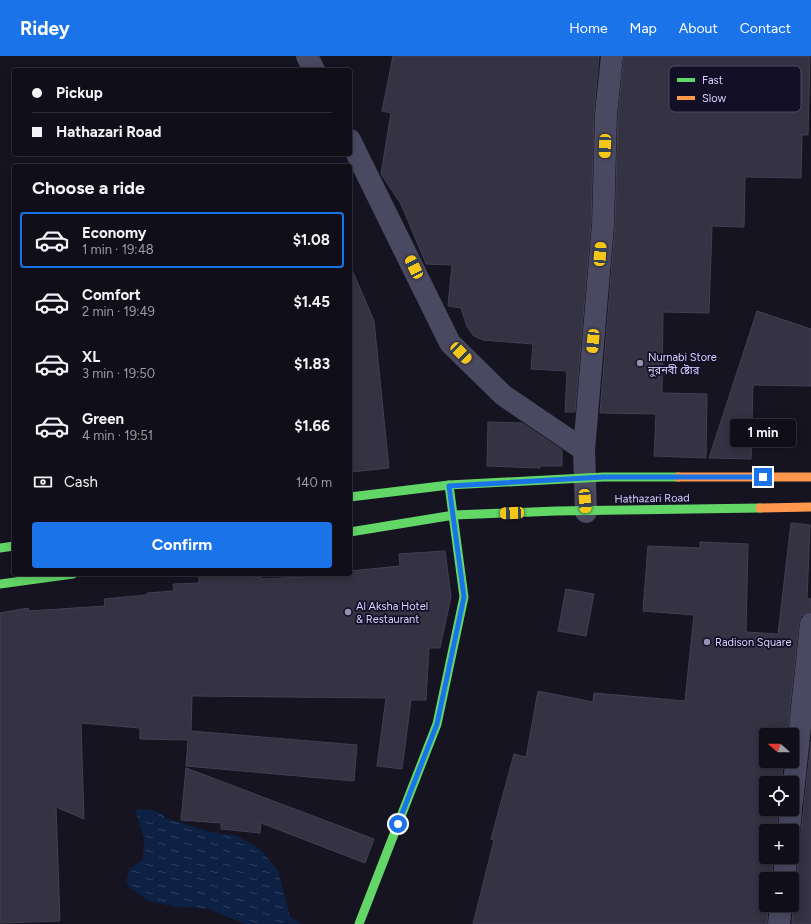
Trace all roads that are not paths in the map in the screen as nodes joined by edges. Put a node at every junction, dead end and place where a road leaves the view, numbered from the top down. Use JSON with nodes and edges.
{"nodes":[{"id":1,"x":307,"y":56,"type":"edge"},
{"id":2,"x":612,"y":56,"type":"edge"},
{"id":3,"x":313,"y":68,"type":"edge"},
{"id":4,"x":352,"y":144,"type":"edge"},
{"id":5,"x":584,"y":450,"type":"junction"},
{"id":6,"x":811,"y":477,"type":"edge"},
{"id":7,"x":584,"y":480,"type":"junction"},
{"id":8,"x":449,"y":486,"type":"junction"},
{"id":9,"x":352,"y":497,"type":"edge"},
{"id":10,"x":811,"y":507,"type":"edge"},
{"id":11,"x":586,"y":512,"type":"junction"},
{"id":12,"x":454,"y":515,"type":"junction"},
{"id":13,"x":352,"y":532,"type":"edge"},
{"id":14,"x":12,"y":546,"type":"edge"},
{"id":15,"x":0,"y":548,"type":"edge"},
{"id":16,"x":58,"y":576,"type":"edge"},
{"id":17,"x":0,"y":584,"type":"edge"},
{"id":18,"x":811,"y":624,"type":"edge"},
{"id":19,"x":795,"y":776,"type":"edge"},
{"id":20,"x":780,"y":912,"type":"edge"},
{"id":21,"x":359,"y":924,"type":"edge"},
{"id":22,"x":779,"y":924,"type":"edge"}],
"edges":[{"from":1,"to":3,"type":"street"},
{"from":2,"to":5,"type":"street"},
{"from":4,"to":5,"type":"street"},
{"from":5,"to":7,"type":"street"},
{"from":6,"to":7,"type":"main road","name":"Hathazari Road"},
{"from":7,"to":8,"type":"main road","name":"Hathazari Road"},
{"from":7,"to":11,"type":"street"},
{"from":8,"to":9,"type":"main road","name":"Hathazari Road"},
{"from":8,"to":12,"type":"main road"},
{"from":10,"to":11,"type":"main road","name":"Hathazari Road"},
{"from":11,"to":12,"type":"main road","name":"Hathazari Road"},
{"from":12,"to":13,"type":"main road","name":"Hathazari Road"},
{"from":12,"to":21,"type":"main road"},
{"from":14,"to":15,"type":"main road"},
{"from":16,"to":17,"type":"main road"},
{"from":18,"to":19,"type":"street"},
{"from":20,"to":22,"type":"street"}]}
